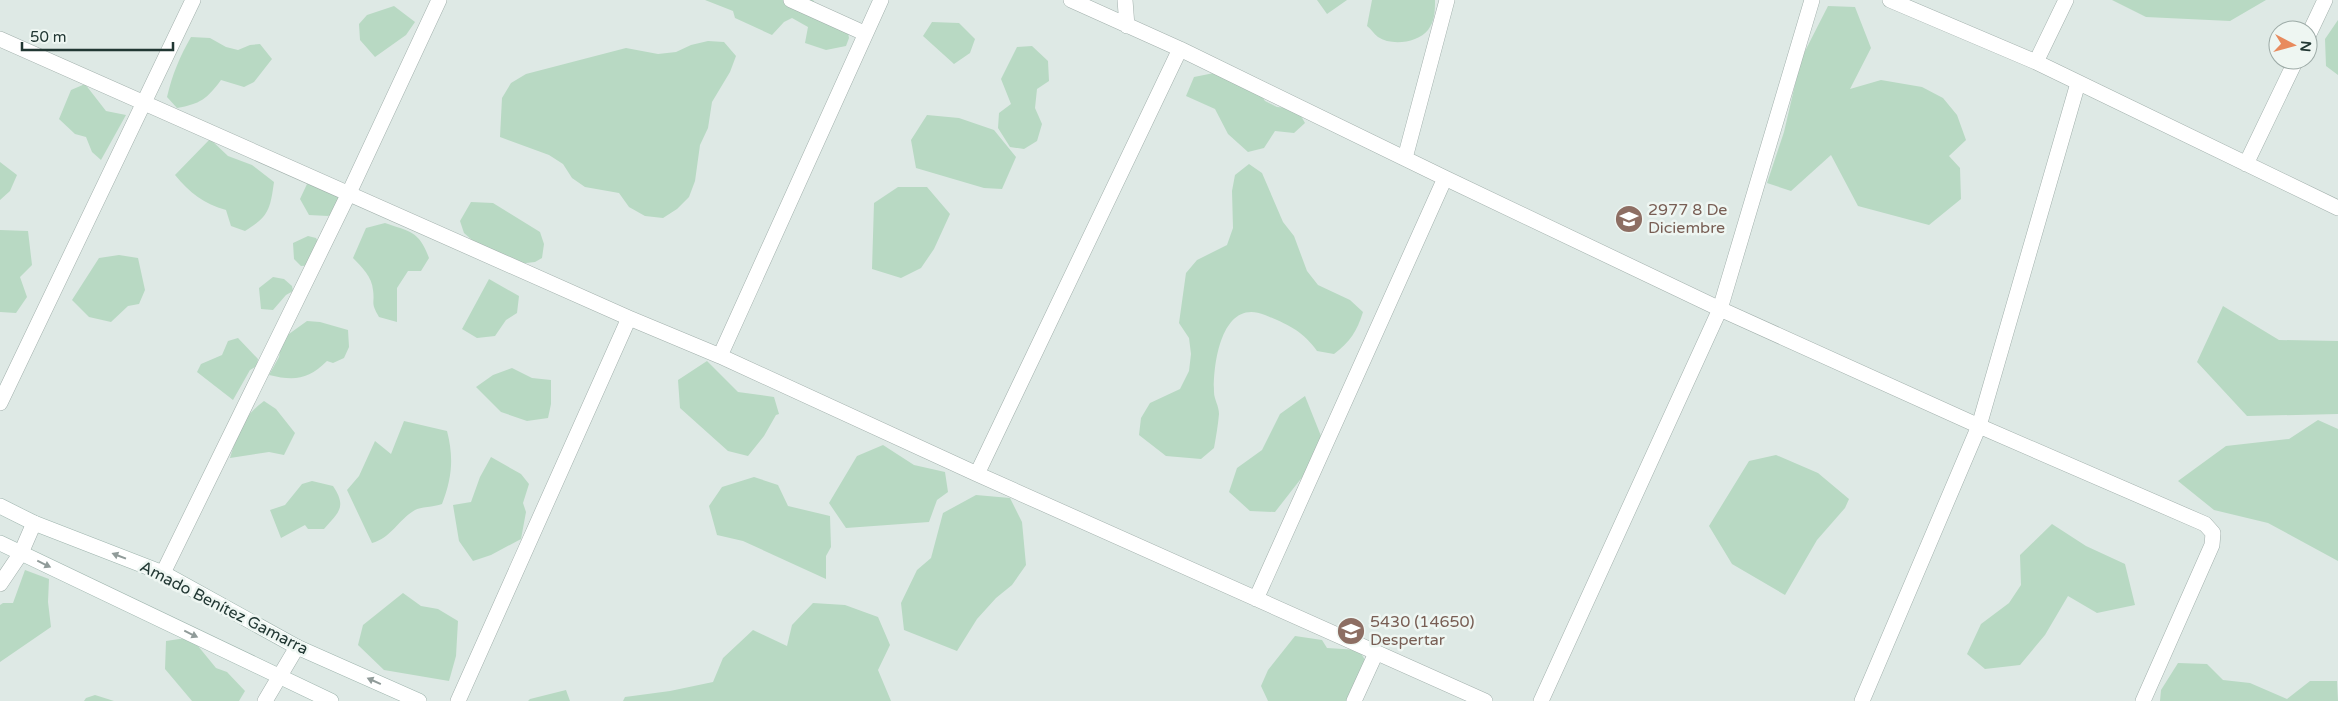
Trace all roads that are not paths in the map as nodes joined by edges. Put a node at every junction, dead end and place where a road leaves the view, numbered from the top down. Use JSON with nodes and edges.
{"nodes":[{"id":1,"x":193,"y":0,"type":"edge"},
{"id":2,"x":440,"y":0,"type":"edge"},
{"id":3,"x":791,"y":0,"type":"edge"},
{"id":4,"x":881,"y":0,"type":"edge"},
{"id":5,"x":1071,"y":0,"type":"edge"},
{"id":6,"x":1125,"y":0,"type":"edge"},
{"id":7,"x":1447,"y":0,"type":"edge"},
{"id":8,"x":1812,"y":0,"type":"edge"},
{"id":9,"x":1890,"y":0,"type":"edge"},
{"id":10,"x":2066,"y":0,"type":"edge"},
{"id":11,"x":2325,"y":0,"type":"edge"},
{"id":12,"x":2316,"y":20,"type":"edge"},
{"id":13,"x":1127,"y":26,"type":"junction"},
{"id":14,"x":864,"y":33,"type":"junction"},
{"id":15,"x":0,"y":39,"type":"edge"},
{"id":16,"x":1180,"y":48,"type":"junction"},
{"id":17,"x":2036,"y":62,"type":"junction"},
{"id":18,"x":2291,"y":70,"type":"edge"},
{"id":19,"x":2078,"y":83,"type":"junction"},
{"id":20,"x":143,"y":102,"type":"junction"},
{"id":21,"x":1405,"y":158,"type":"junction"},
{"id":22,"x":2246,"y":164,"type":"junction"},
{"id":23,"x":1445,"y":178,"type":"junction"},
{"id":24,"x":349,"y":193,"type":"junction"},
{"id":25,"x":2338,"y":208,"type":"edge"},
{"id":26,"x":1720,"y":309,"type":"junction"},
{"id":27,"x":629,"y":318,"type":"junction"},
{"id":28,"x":720,"y":356,"type":"junction"},
{"id":29,"x":0,"y":403,"type":"edge"},
{"id":30,"x":1979,"y":426,"type":"junction"},
{"id":31,"x":977,"y":474,"type":"junction"},
{"id":32,"x":0,"y":506,"type":"edge"},
{"id":33,"x":34,"y":523,"type":"junction"},
{"id":34,"x":0,"y":543,"type":"edge"},
{"id":35,"x":21,"y":553,"type":"junction"},
{"id":36,"x":163,"y":573,"type":"junction"},
{"id":37,"x":0,"y":584,"type":"edge"},
{"id":38,"x":1256,"y":599,"type":"junction"},
{"id":39,"x":296,"y":647,"type":"junction"},
{"id":40,"x":1376,"y":653,"type":"junction"},
{"id":41,"x":280,"y":676,"type":"junction"},
{"id":42,"x":265,"y":701,"type":"edge"},
{"id":43,"x":331,"y":701,"type":"edge"},
{"id":44,"x":419,"y":701,"type":"edge"},
{"id":45,"x":458,"y":701,"type":"edge"},
{"id":46,"x":1354,"y":701,"type":"edge"},
{"id":47,"x":1485,"y":701,"type":"edge"},
{"id":48,"x":1541,"y":701,"type":"edge"},
{"id":49,"x":1862,"y":701,"type":"edge"},
{"id":50,"x":2144,"y":701,"type":"edge"}],
"edges":[{"from":1,"to":20,"type":"street"},
{"from":2,"to":24,"type":"street"},
{"from":3,"to":14,"type":"street"},
{"from":4,"to":14,"type":"street"},
{"from":5,"to":13,"type":"street"},
{"from":6,"to":13,"type":"street"},
{"from":7,"to":21,"type":"street"},
{"from":8,"to":26,"type":"street"},
{"from":9,"to":17,"type":"street"},
{"from":10,"to":17,"type":"street"},
{"from":11,"to":12,"type":"street"},
{"from":13,"to":16,"type":"street"},
{"from":14,"to":28,"type":"street"},
{"from":15,"to":20,"type":"street"},
{"from":16,"to":21,"type":"street"},
{"from":16,"to":31,"type":"street"},
{"from":17,"to":19,"type":"street"},
{"from":18,"to":22,"type":"street"},
{"from":19,"to":22,"type":"street"},
{"from":19,"to":30,"type":"street"},
{"from":20,"to":24,"type":"street"},
{"from":20,"to":29,"type":"street"},
{"from":21,"to":23,"type":"street"},
{"from":22,"to":25,"type":"street"},
{"from":23,"to":26,"type":"street"},
{"from":23,"to":38,"type":"street"},
{"from":24,"to":27,"type":"street"},
{"from":24,"to":36,"type":"street"},
{"from":26,"to":30,"type":"street"},
{"from":26,"to":48,"type":"street"},
{"from":27,"to":28,"type":"street"},
{"from":27,"to":45,"type":"street"},
{"from":28,"to":31,"type":"street"},
{"from":30,"to":49,"type":"street"},
{"from":30,"to":50,"type":"street"},
{"from":31,"to":38,"type":"street"},
{"from":32,"to":33,"type":"street","name":"Amado Benítez Gamarra"},
{"from":33,"to":35,"type":"street"},
{"from":36,"to":33,"type":"street","name":"Amado Benítez Gamarra","one_way":true},
{"from":34,"to":35,"type":"street"},
{"from":35,"to":37,"type":"street"},
{"from":35,"to":41,"type":"street","one_way":true},
{"from":36,"to":39,"type":"street","name":"Amado Benítez Gamarra"},
{"from":38,"to":40,"type":"street"},
{"from":39,"to":41,"type":"street"},
{"from":44,"to":39,"type":"street","name":"Amado Benítez Gamarra","one_way":true},
{"from":40,"to":46,"type":"street"},
{"from":40,"to":47,"type":"street"},
{"from":41,"to":42,"type":"street"},
{"from":41,"to":43,"type":"street"}]}
